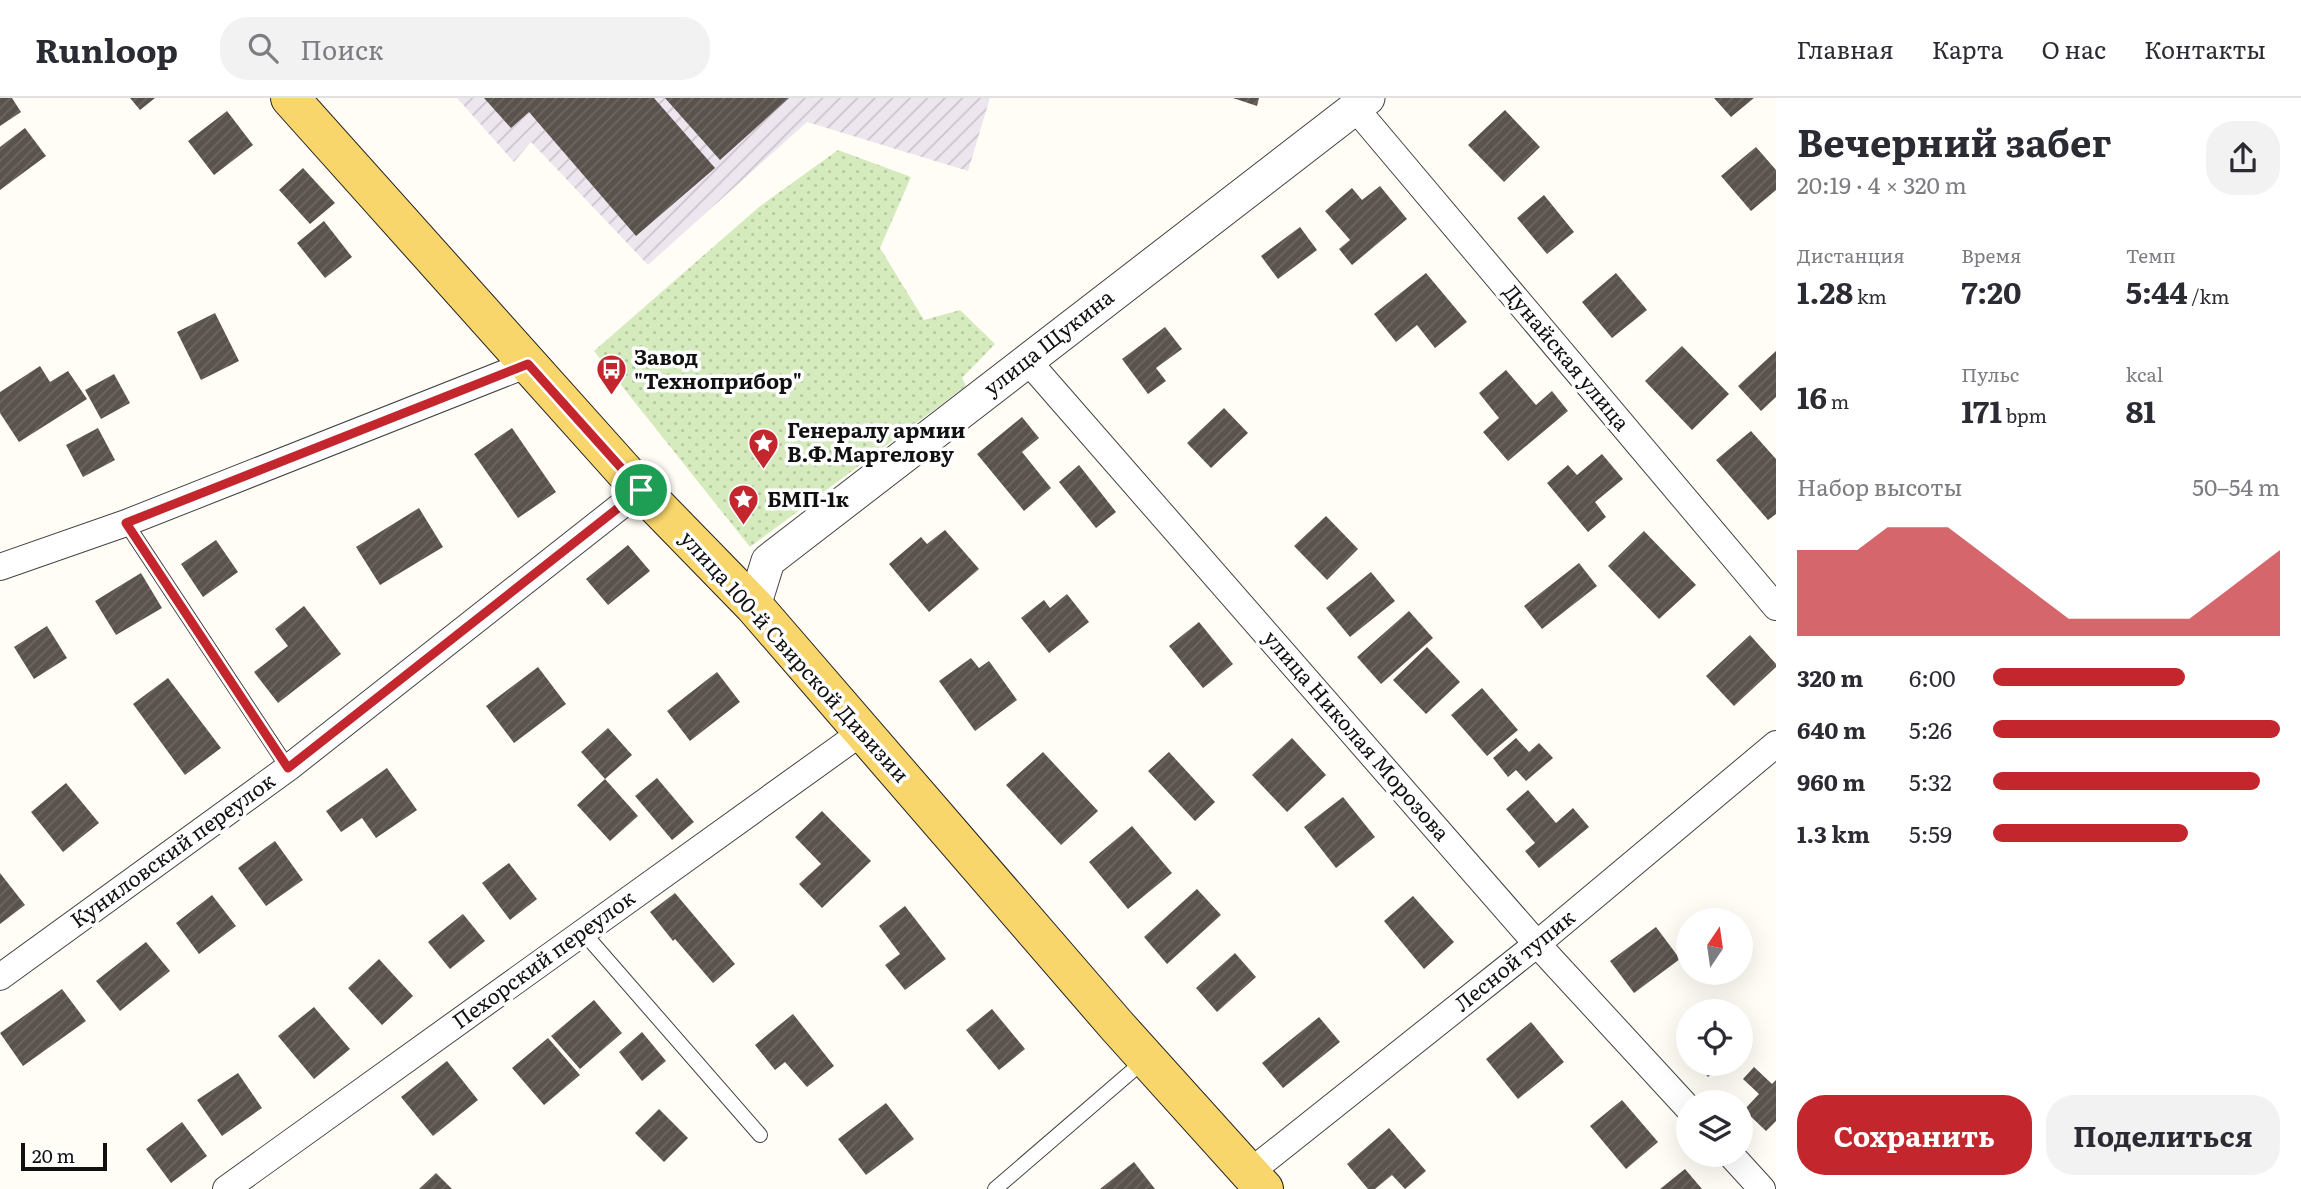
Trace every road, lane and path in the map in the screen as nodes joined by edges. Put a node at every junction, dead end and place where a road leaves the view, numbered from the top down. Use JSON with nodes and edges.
{"nodes":[{"id":1,"x":290,"y":98,"type":"edge"},
{"id":2,"x":1362,"y":103,"type":"edge"},
{"id":3,"x":1027,"y":360,"type":"junction"},
{"id":4,"x":528,"y":364,"type":"junction"},
{"id":5,"x":641,"y":490,"type":"junction"},
{"id":6,"x":126,"y":523,"type":"junction"},
{"id":7,"x":0,"y":567,"type":"edge"},
{"id":8,"x":754,"y":606,"type":"junction"},
{"id":9,"x":1776,"y":607,"type":"edge"},
{"id":10,"x":862,"y":732,"type":"junction"},
{"id":11,"x":1776,"y":744,"type":"edge"},
{"id":12,"x":288,"y":768,"type":"junction"},
{"id":13,"x":583,"y":932,"type":"junction"},
{"id":14,"x":1537,"y":944,"type":"junction"},
{"id":15,"x":0,"y":977,"type":"edge"},
{"id":16,"x":1147,"y":1058,"type":"junction"},
{"id":17,"x":1676,"y":1095,"type":"edge"},
{"id":18,"x":760,"y":1135,"type":"dead end"},
{"id":19,"x":1742,"y":1167,"type":"edge"},
{"id":20,"x":1257,"y":1181,"type":"edge"},
{"id":21,"x":226,"y":1189,"type":"edge"},
{"id":22,"x":995,"y":1189,"type":"edge"},
{"id":23,"x":1762,"y":1189,"type":"edge"}],
"edges":[{"from":1,"to":4,"type":"main road","name":"улица 100-й Свирской Дивизии"},
{"from":2,"to":3,"type":"street","name":"улица Щукина"},
{"from":2,"to":9,"type":"street","name":"Дунайская улица"},
{"from":3,"to":8,"type":"street","name":"улица Щукина"},
{"from":3,"to":14,"type":"street","name":"улица Николая Морозова"},
{"from":4,"to":5,"type":"main road","name":"улица 100-й Свирской Дивизии"},
{"from":4,"to":6,"type":"street"},
{"from":5,"to":8,"type":"main road","name":"улица 100-й Свирской Дивизии"},
{"from":5,"to":12,"type":"street","name":"Куниловский переулок"},
{"from":6,"to":7,"type":"street"},
{"from":6,"to":12,"type":"lane"},
{"from":8,"to":10,"type":"main road","name":"улица 100-й Свирской Дивизии"},
{"from":10,"to":13,"type":"street","name":"Пехорский переулок"},
{"from":10,"to":16,"type":"main road","name":"улица 100-й Свирской Дивизии"},
{"from":11,"to":14,"type":"street","name":"Лесной тупик"},
{"from":12,"to":15,"type":"street","name":"Куниловский переулок"},
{"from":13,"to":18,"type":"lane"},
{"from":13,"to":21,"type":"street","name":"Пехорский переулок"},
{"from":14,"to":17,"type":"street","name":"улица Николая Морозова"},
{"from":14,"to":20,"type":"street","name":"Лесной тупик"},
{"from":16,"to":20,"type":"main road","name":"улица 100-й Свирской Дивизии"},
{"from":16,"to":22,"type":"lane"},
{"from":19,"to":23,"type":"street"}]}
